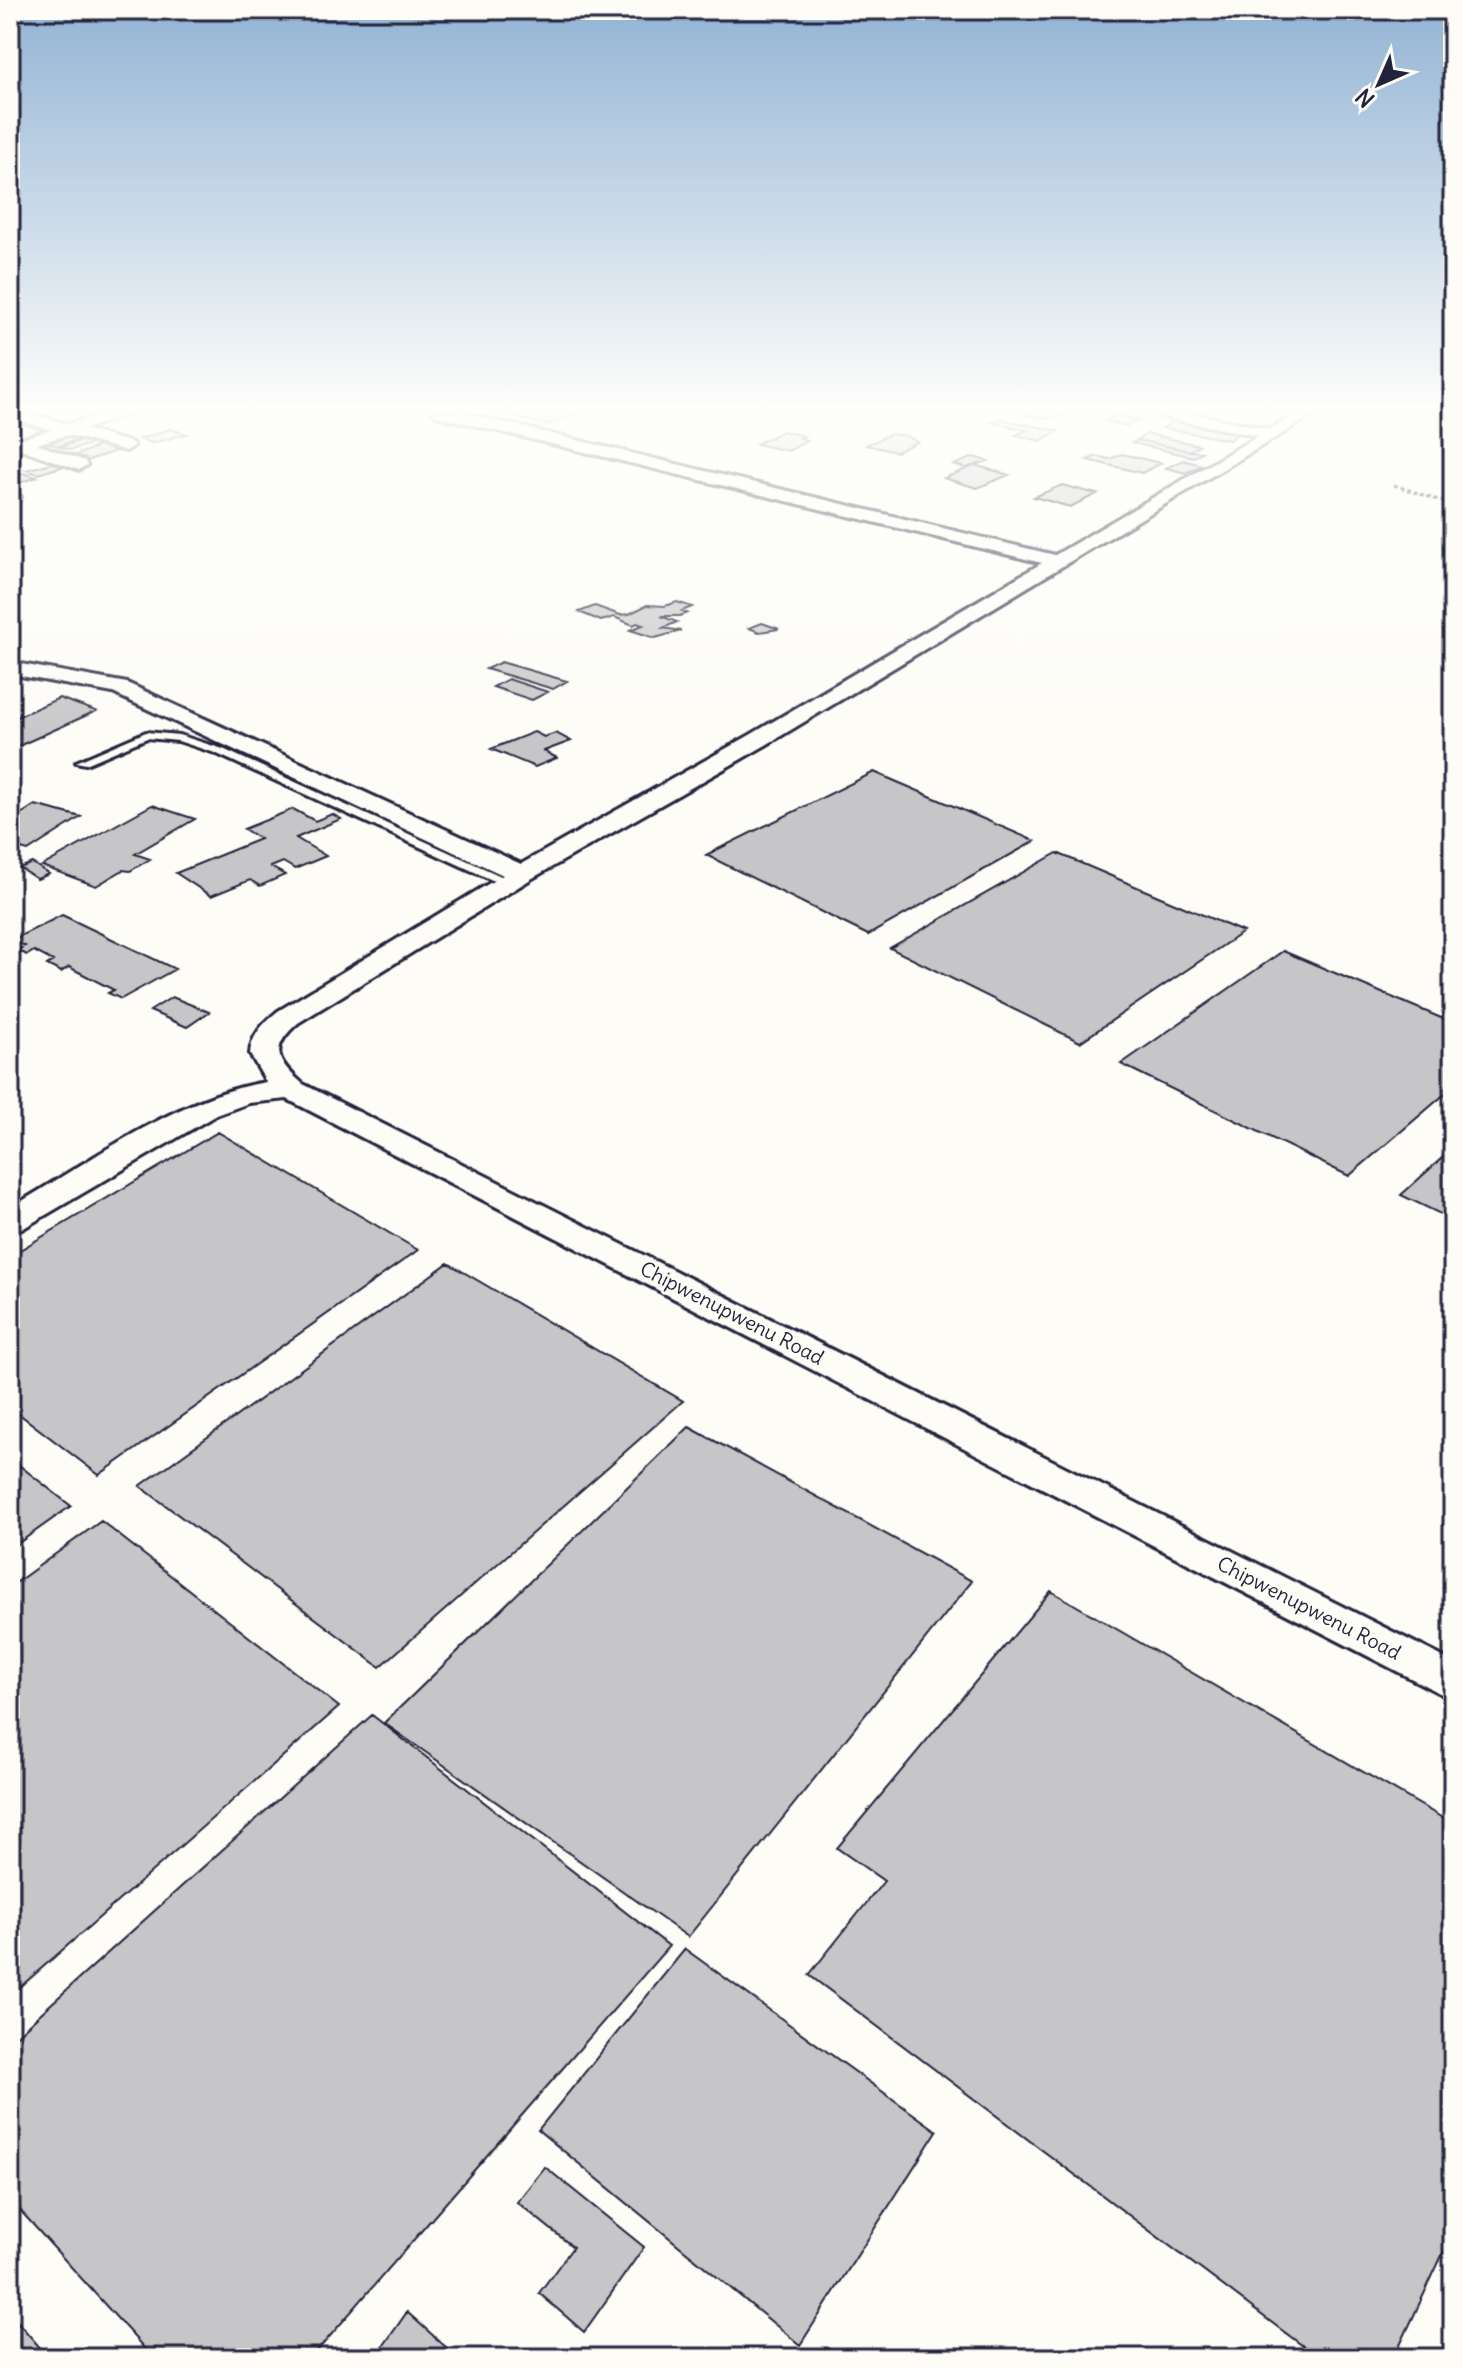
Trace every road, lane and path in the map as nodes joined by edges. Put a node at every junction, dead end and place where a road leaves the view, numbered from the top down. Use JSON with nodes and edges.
{"nodes":[{"id":1,"x":896,"y":523,"type":"edge"},
{"id":2,"x":1125,"y":523,"type":"edge"},
{"id":3,"x":1059,"y":562,"type":"junction"},
{"id":4,"x":10,"y":668,"type":"edge"},
{"id":5,"x":82,"y":762,"type":"dead end"},
{"id":6,"x":515,"y":878,"type":"junction"},
{"id":7,"x":292,"y":1090,"type":"junction"},
{"id":8,"x":10,"y":1222,"type":"edge"},
{"id":9,"x":1453,"y":1682,"type":"edge"}],
"edges":[{"from":1,"to":3,"type":"street"},
{"from":2,"to":3,"type":"street"},
{"from":3,"to":6,"type":"street"},
{"from":4,"to":6,"type":"street"},
{"from":5,"to":6,"type":"lane"},
{"from":6,"to":7,"type":"street"},
{"from":7,"to":8,"type":"street","name":"Chipwenupwenu Road"},
{"from":7,"to":9,"type":"street","name":"Chipwenupwenu Road"}]}
